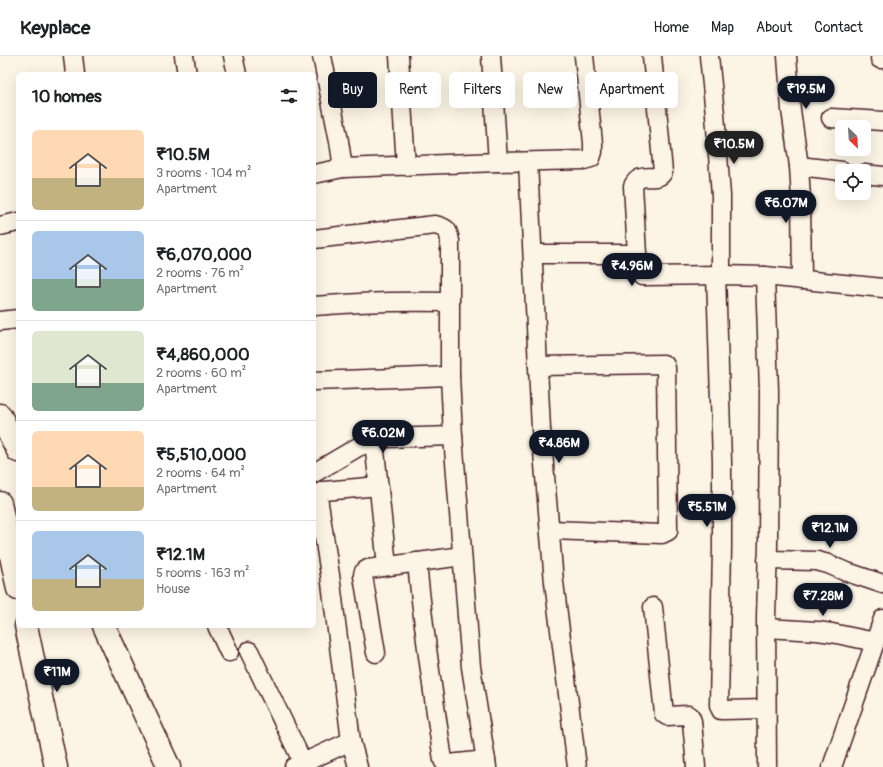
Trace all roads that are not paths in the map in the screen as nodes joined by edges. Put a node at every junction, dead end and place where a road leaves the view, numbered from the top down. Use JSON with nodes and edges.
{"nodes":[{"id":1,"x":73,"y":56,"type":"edge"},
{"id":2,"x":184,"y":56,"type":"edge"},
{"id":3,"x":233,"y":56,"type":"edge"},
{"id":4,"x":322,"y":56,"type":"edge"},
{"id":5,"x":399,"y":56,"type":"edge"},
{"id":6,"x":492,"y":56,"type":"edge"},
{"id":7,"x":584,"y":56,"type":"edge"},
{"id":8,"x":652,"y":56,"type":"edge"},
{"id":9,"x":709,"y":56,"type":"edge"},
{"id":10,"x":787,"y":56,"type":"edge"},
{"id":11,"x":75,"y":72,"type":"edge"},
{"id":12,"x":187,"y":72,"type":"edge"},
{"id":13,"x":237,"y":72,"type":"edge"},
{"id":14,"x":831,"y":118,"type":"dead end"},
{"id":15,"x":883,"y":121,"type":"edge"},
{"id":16,"x":498,"y":162,"type":"junction"},
{"id":17,"x":528,"y":162,"type":"junction"},
{"id":18,"x":406,"y":166,"type":"junction"},
{"id":19,"x":799,"y":166,"type":"junction"},
{"id":20,"x":342,"y":168,"type":"junction"},
{"id":21,"x":835,"y":170,"type":"edge"},
{"id":22,"x":316,"y":174,"type":"edge"},
{"id":23,"x":871,"y":175,"type":"edge"},
{"id":24,"x":883,"y":176,"type":"edge"},
{"id":25,"x":16,"y":222,"type":"edge"},
{"id":26,"x":0,"y":226,"type":"edge"},
{"id":27,"x":316,"y":239,"type":"edge"},
{"id":28,"x":533,"y":254,"type":"junction"},
{"id":29,"x":637,"y":254,"type":"junction"},
{"id":30,"x":719,"y":275,"type":"junction"},
{"id":31,"x":765,"y":276,"type":"junction"},
{"id":32,"x":802,"y":280,"type":"junction"},
{"id":33,"x":883,"y":288,"type":"edge"},
{"id":34,"x":450,"y":302,"type":"junction"},
{"id":35,"x":316,"y":306,"type":"edge"},
{"id":36,"x":16,"y":319,"type":"edge"},
{"id":37,"x":0,"y":321,"type":"edge"},
{"id":38,"x":538,"y":366,"type":"junction"},
{"id":39,"x":450,"y":376,"type":"junction"},
{"id":40,"x":316,"y":381,"type":"edge"},
{"id":41,"x":0,"y":415,"type":"edge"},
{"id":42,"x":453,"y":436,"type":"junction"},
{"id":43,"x":374,"y":441,"type":"junction"},
{"id":44,"x":16,"y":447,"type":"edge"},
{"id":45,"x":316,"y":472,"type":"edge"},
{"id":46,"x":379,"y":486,"type":"junction"},
{"id":47,"x":0,"y":504,"type":"edge"},
{"id":48,"x":550,"y":530,"type":"junction"},
{"id":49,"x":462,"y":556,"type":"junction"},
{"id":50,"x":767,"y":560,"type":"junction"},
{"id":51,"x":417,"y":562,"type":"junction"},
{"id":52,"x":387,"y":566,"type":"junction"},
{"id":53,"x":16,"y":579,"type":"edge"},
{"id":54,"x":883,"y":584,"type":"edge"},
{"id":55,"x":653,"y":607,"type":"dead end"},
{"id":56,"x":883,"y":619,"type":"edge"},
{"id":57,"x":26,"y":628,"type":"edge"},
{"id":58,"x":105,"y":628,"type":"edge"},
{"id":59,"x":218,"y":628,"type":"edge"},
{"id":60,"x":766,"y":628,"type":"junction"},
{"id":61,"x":875,"y":642,"type":"junction"},
{"id":62,"x":249,"y":651,"type":"dead end"},
{"id":63,"x":229,"y":652,"type":"dead end"},
{"id":64,"x":376,"y":652,"type":"dead end"},
{"id":65,"x":766,"y":709,"type":"junction"},
{"id":66,"x":351,"y":740,"type":"junction"},
{"id":67,"x":487,"y":763,"type":"edge"},
{"id":68,"x":301,"y":766,"type":"edge"},
{"id":69,"x":56,"y":767,"type":"edge"},
{"id":70,"x":169,"y":767,"type":"edge"},
{"id":71,"x":358,"y":767,"type":"edge"},
{"id":72,"x":577,"y":767,"type":"edge"},
{"id":73,"x":696,"y":767,"type":"edge"},
{"id":74,"x":767,"y":767,"type":"edge"},
{"id":75,"x":832,"y":767,"type":"edge"}],
"edges":[{"from":1,"to":11,"type":"street"},
{"from":2,"to":12,"type":"street"},
{"from":3,"to":13,"type":"street"},
{"from":4,"to":20,"type":"street"},
{"from":5,"to":18,"type":"street"},
{"from":6,"to":16,"type":"street"},
{"from":7,"to":17,"type":"street"},
{"from":8,"to":29,"type":"street"},
{"from":9,"to":30,"type":"street"},
{"from":10,"to":19,"type":"street"},
{"from":14,"to":15,"type":"street"},
{"from":16,"to":17,"type":"street"},
{"from":16,"to":18,"type":"street"},
{"from":17,"to":28,"type":"street"},
{"from":18,"to":20,"type":"street"},
{"from":19,"to":21,"type":"street"},
{"from":19,"to":32,"type":"street"},
{"from":20,"to":22,"type":"street"},
{"from":23,"to":24,"type":"street"},
{"from":25,"to":26,"type":"street"},
{"from":27,"to":34,"type":"street"},
{"from":28,"to":29,"type":"street"},
{"from":28,"to":38,"type":"street"},
{"from":29,"to":30,"type":"street"},
{"from":30,"to":31,"type":"street"},
{"from":30,"to":65,"type":"street"},
{"from":31,"to":32,"type":"street"},
{"from":31,"to":50,"type":"street"},
{"from":32,"to":33,"type":"street"},
{"from":34,"to":35,"type":"street"},
{"from":34,"to":39,"type":"street"},
{"from":36,"to":37,"type":"street"},
{"from":38,"to":48,"type":"street"},
{"from":38,"to":48,"type":"street"},
{"from":39,"to":40,"type":"street"},
{"from":39,"to":42,"type":"street"},
{"from":41,"to":44,"type":"street"},
{"from":42,"to":43,"type":"street"},
{"from":42,"to":49,"type":"street"},
{"from":43,"to":45,"type":"street"},
{"from":43,"to":46,"type":"street"},
{"from":46,"to":52,"type":"street"},
{"from":46,"to":66,"type":"street"},
{"from":47,"to":53,"type":"street"},
{"from":48,"to":72,"type":"street"},
{"from":49,"to":51,"type":"street"},
{"from":49,"to":67,"type":"street"},
{"from":50,"to":54,"type":"street"},
{"from":50,"to":60,"type":"street"},
{"from":51,"to":52,"type":"street"},
{"from":51,"to":67,"type":"street"},
{"from":52,"to":64,"type":"street"},
{"from":55,"to":73,"type":"street"},
{"from":56,"to":61,"type":"street"},
{"from":57,"to":69,"type":"street"},
{"from":58,"to":70,"type":"street"},
{"from":59,"to":63,"type":"street"},
{"from":60,"to":61,"type":"street"},
{"from":60,"to":65,"type":"street"},
{"from":61,"to":75,"type":"street"},
{"from":62,"to":68,"type":"street"},
{"from":65,"to":74,"type":"street"},
{"from":66,"to":68,"type":"street"},
{"from":66,"to":71,"type":"street"}]}
